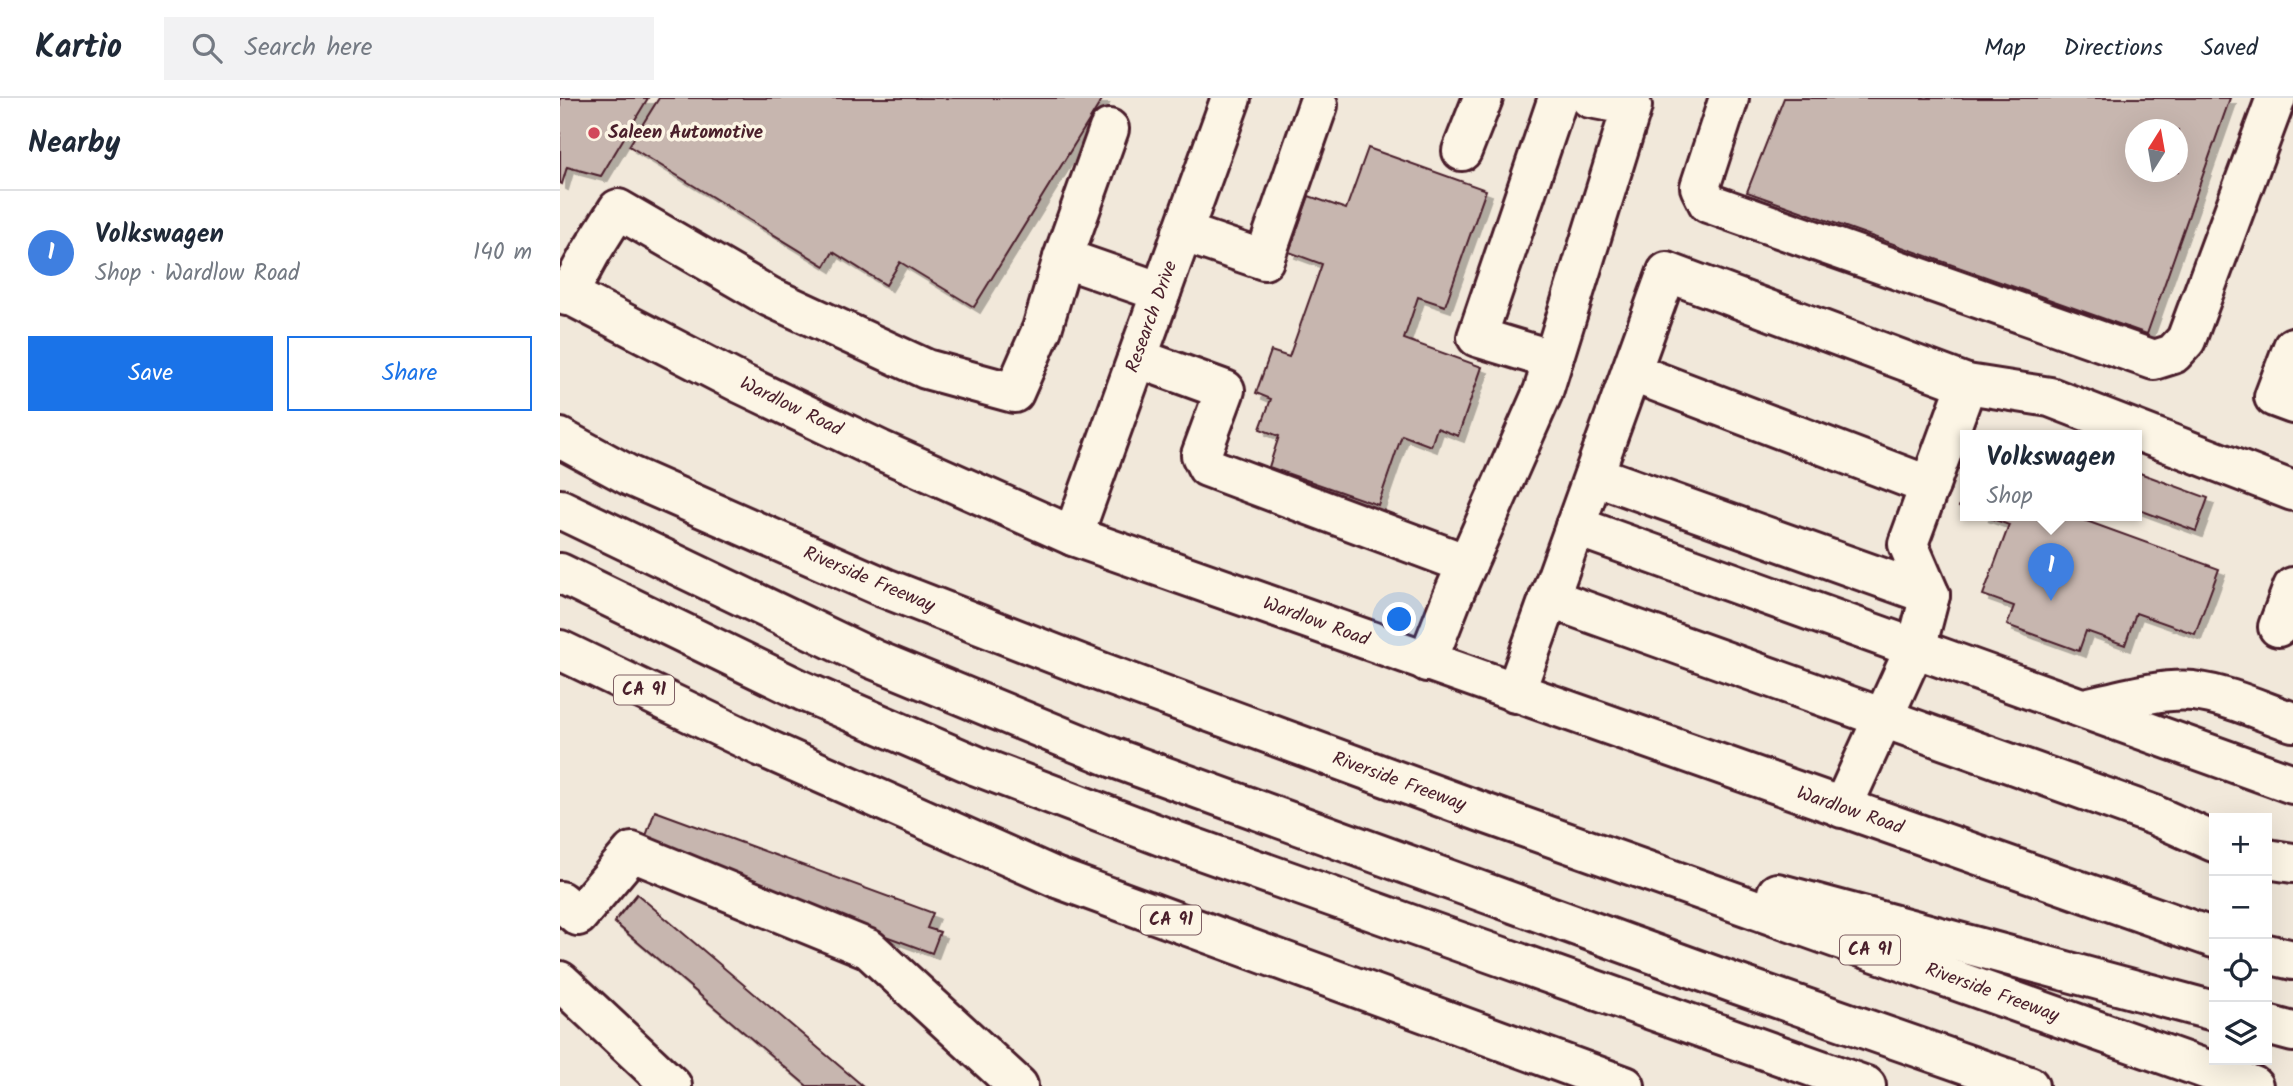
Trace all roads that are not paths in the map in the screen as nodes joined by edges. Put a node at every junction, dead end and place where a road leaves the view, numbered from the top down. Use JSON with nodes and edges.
{"nodes":[{"id":1,"x":1231,"y":98,"type":"edge"},
{"id":2,"x":1483,"y":98,"type":"edge"},
{"id":3,"x":1558,"y":98,"type":"edge"},
{"id":4,"x":1590,"y":98,"type":"edge"},
{"id":5,"x":1729,"y":98,"type":"edge"},
{"id":6,"x":2276,"y":98,"type":"edge"},
{"id":7,"x":1318,"y":105,"type":"dead end"},
{"id":8,"x":1109,"y":129,"type":"dead end"},
{"id":9,"x":1462,"y":151,"type":"dead end"},
{"id":10,"x":1182,"y":232,"type":"junction"},
{"id":11,"x":1063,"y":258,"type":"junction"},
{"id":12,"x":1161,"y":292,"type":"junction"},
{"id":13,"x":564,"y":293,"type":"edge"},
{"id":14,"x":2293,"y":347,"type":"edge"},
{"id":15,"x":1137,"y":358,"type":"junction"},
{"id":16,"x":1553,"y":360,"type":"junction"},
{"id":17,"x":1631,"y":372,"type":"junction"},
{"id":18,"x":1967,"y":384,"type":"junction"},
{"id":19,"x":2293,"y":404,"type":"edge"},
{"id":20,"x":2135,"y":430,"type":"edge"},
{"id":21,"x":2142,"y":433,"type":"edge"},
{"id":22,"x":560,"y":438,"type":"edge"},
{"id":23,"x":1594,"y":475,"type":"junction"},
{"id":24,"x":1930,"y":486,"type":"junction"},
{"id":25,"x":2293,"y":491,"type":"edge"},
{"id":26,"x":560,"y":509,"type":"edge"},
{"id":27,"x":1575,"y":526,"type":"junction"},
{"id":28,"x":1073,"y":536,"type":"junction"},
{"id":29,"x":1467,"y":564,"type":"junction"},
{"id":30,"x":560,"y":573,"type":"edge"},
{"id":31,"x":2293,"y":587,"type":"edge"},
{"id":32,"x":1930,"y":595,"type":"junction"},
{"id":33,"x":1549,"y":598,"type":"junction"},
{"id":34,"x":2278,"y":627,"type":"dead end"},
{"id":35,"x":1915,"y":648,"type":"junction"},
{"id":36,"x":560,"y":650,"type":"edge"},
{"id":37,"x":1427,"y":662,"type":"junction"},
{"id":38,"x":1515,"y":693,"type":"junction"},
{"id":39,"x":2082,"y":708,"type":"junction"},
{"id":40,"x":1883,"y":719,"type":"junction"},
{"id":41,"x":2293,"y":722,"type":"edge"},
{"id":42,"x":2293,"y":784,"type":"edge"},
{"id":43,"x":1842,"y":808,"type":"junction"},
{"id":44,"x":1487,"y":814,"type":"junction"},
{"id":45,"x":2209,"y":840,"type":"edge"},
{"id":46,"x":2272,"y":860,"type":"edge"},
{"id":47,"x":2293,"y":863,"type":"edge"},
{"id":48,"x":560,"y":901,"type":"edge"},
{"id":49,"x":2209,"y":936,"type":"edge"},
{"id":50,"x":2272,"y":955,"type":"edge"},
{"id":51,"x":2293,"y":960,"type":"edge"},
{"id":52,"x":560,"y":981,"type":"edge"},
{"id":53,"x":2209,"y":1011,"type":"edge"},
{"id":54,"x":2272,"y":1026,"type":"edge"},
{"id":55,"x":2293,"y":1032,"type":"edge"},
{"id":56,"x":672,"y":1086,"type":"edge"},
{"id":57,"x":1018,"y":1086,"type":"edge"},
{"id":58,"x":1625,"y":1086,"type":"edge"},
{"id":59,"x":1866,"y":1086,"type":"edge"},
{"id":60,"x":2029,"y":1086,"type":"edge"},
{"id":61,"x":2253,"y":1086,"type":"edge"}],
"edges":[{"from":1,"to":10,"type":"main road","name":"Research Drive"},
{"from":2,"to":9,"type":"main road"},
{"from":3,"to":16,"type":"main road"},
{"from":4,"to":16,"type":"main road"},
{"from":5,"to":6,"type":"main road"},
{"from":7,"to":10,"type":"main road"},
{"from":8,"to":11,"type":"main road"},
{"from":10,"to":12,"type":"main road","name":"Research Drive"},
{"from":11,"to":12,"type":"main road"},
{"from":11,"to":13,"type":"main road"},
{"from":12,"to":15,"type":"main road","name":"Research Drive"},
{"from":13,"to":28,"type":"main road","name":"Wardlow Road"},
{"from":14,"to":19,"type":"main road"},
{"from":15,"to":28,"type":"main road","name":"Research Drive"},
{"from":15,"to":29,"type":"main road"},
{"from":16,"to":29,"type":"main road"},
{"from":17,"to":18,"type":"main road"},
{"from":17,"to":23,"type":"main road"},
{"from":17,"to":24,"type":"main road"},
{"from":18,"to":20,"type":"main road"},
{"from":18,"to":24,"type":"main road"},
{"from":21,"to":25,"type":"main road"},
{"from":22,"to":44,"type":"main road","name":"Riverside Freeway","number":"CA 91"},
{"from":23,"to":27,"type":"main road"},
{"from":23,"to":32,"type":"main road"},
{"from":24,"to":32,"type":"main road"},
{"from":26,"to":60,"type":"main road"},
{"from":27,"to":33,"type":"main road"},
{"from":27,"to":35,"type":"main road"},
{"from":28,"to":37,"type":"main road","name":"Wardlow Road"},
{"from":29,"to":37,"type":"main road"},
{"from":30,"to":59,"type":"main road"},
{"from":31,"to":34,"type":"main road"},
{"from":32,"to":35,"type":"main road"},
{"from":33,"to":38,"type":"main road"},
{"from":33,"to":40,"type":"main road"},
{"from":35,"to":39,"type":"main road"},
{"from":35,"to":40,"type":"main road"},
{"from":36,"to":58,"type":"main road","number":"CA 91"},
{"from":37,"to":38,"type":"main road","name":"Wardlow Road"},
{"from":38,"to":43,"type":"main road","name":"Wardlow Road"},
{"from":39,"to":41,"type":"main road"},
{"from":39,"to":42,"type":"main road"},
{"from":40,"to":43,"type":"main road"},
{"from":40,"to":45,"type":"main road"},
{"from":43,"to":49,"type":"main road","name":"Wardlow Road"},
{"from":44,"to":53,"type":"main road"},
{"from":44,"to":61,"type":"main road","name":"Riverside Freeway","number":"CA 91"},
{"from":46,"to":47,"type":"main road"},
{"from":48,"to":57,"type":"main road"},
{"from":50,"to":51,"type":"main road"},
{"from":52,"to":56,"type":"main road"},
{"from":54,"to":55,"type":"main road"}]}
